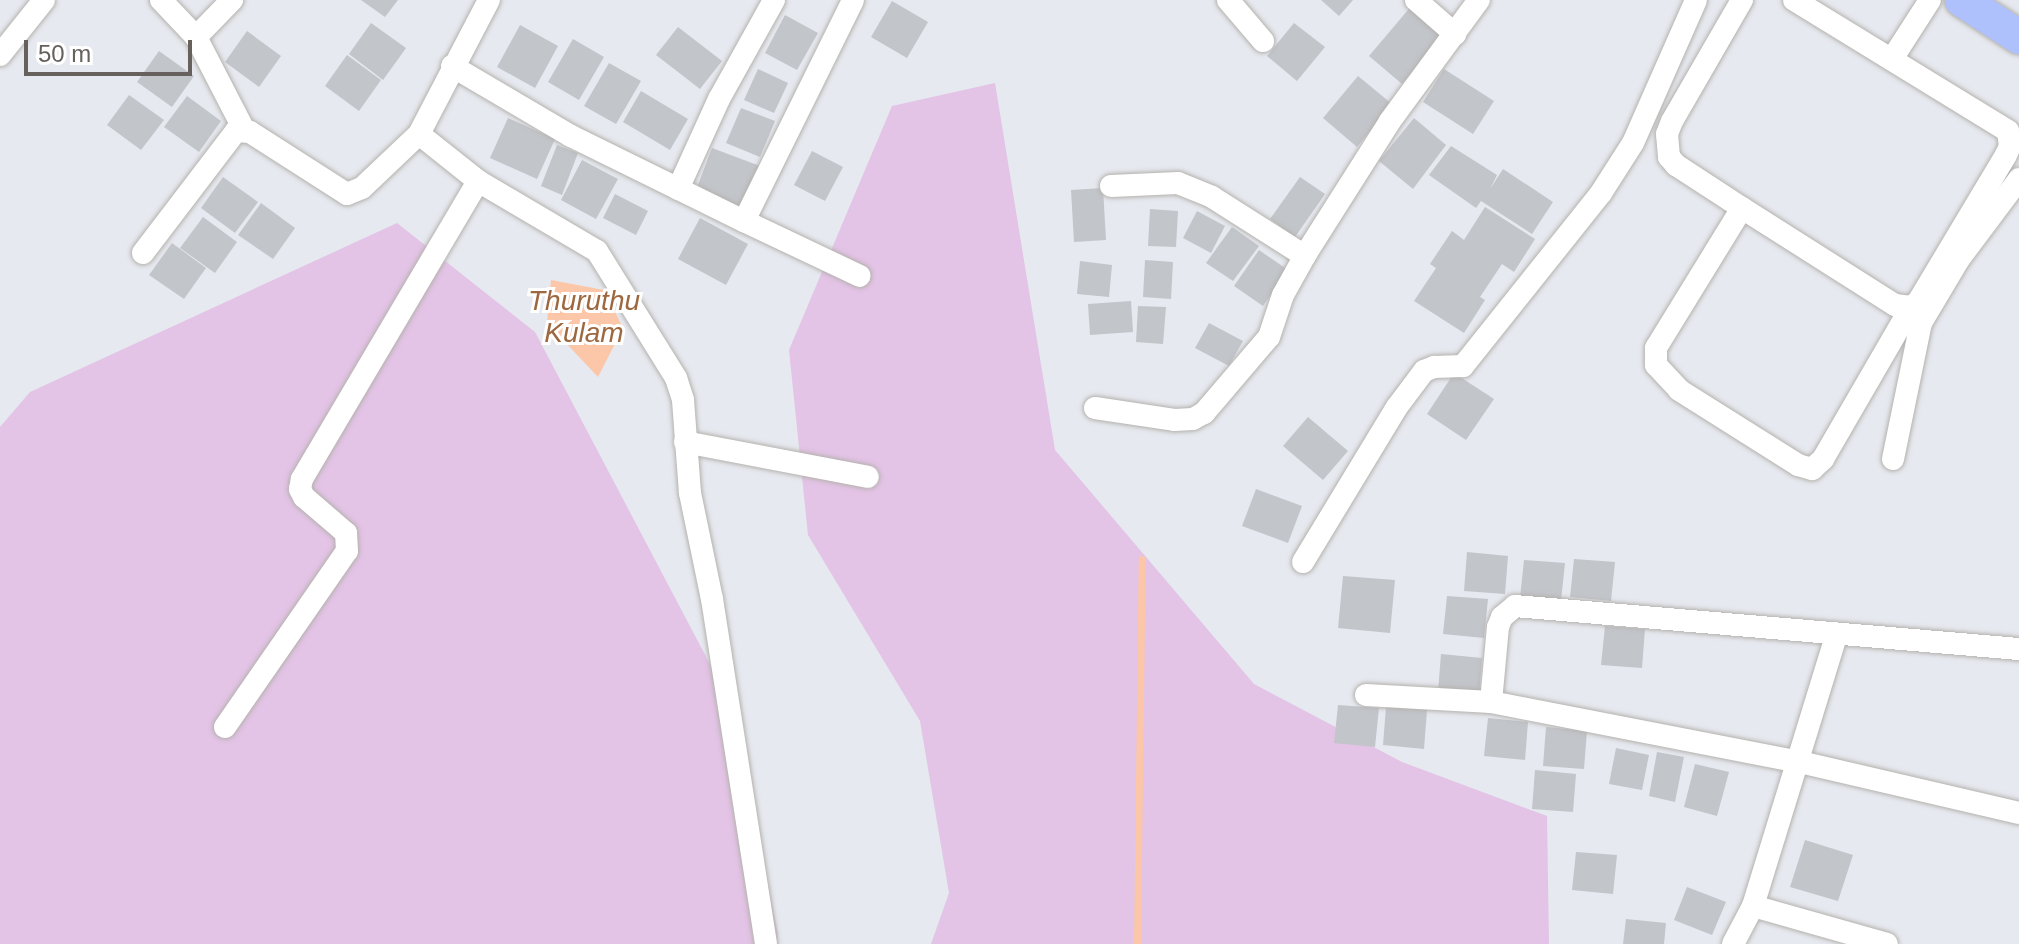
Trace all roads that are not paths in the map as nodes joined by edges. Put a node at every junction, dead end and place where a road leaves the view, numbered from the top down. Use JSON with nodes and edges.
{"nodes":[{"id":1,"x":44,"y":0,"type":"edge"},
{"id":2,"x":161,"y":0,"type":"edge"},
{"id":3,"x":232,"y":0,"type":"edge"},
{"id":4,"x":489,"y":0,"type":"edge"},
{"id":5,"x":774,"y":0,"type":"edge"},
{"id":6,"x":853,"y":0,"type":"edge"},
{"id":7,"x":1228,"y":0,"type":"edge"},
{"id":8,"x":1416,"y":0,"type":"edge"},
{"id":9,"x":1479,"y":0,"type":"edge"},
{"id":10,"x":1696,"y":0,"type":"edge"},
{"id":11,"x":1742,"y":0,"type":"edge"},
{"id":12,"x":1794,"y":0,"type":"edge"},
{"id":13,"x":1930,"y":0,"type":"edge"},
{"id":14,"x":1962,"y":0,"type":"edge"},
{"id":15,"x":1455,"y":34,"type":"junction"},
{"id":16,"x":196,"y":37,"type":"junction"},
{"id":17,"x":2019,"y":37,"type":"edge"},
{"id":18,"x":1263,"y":41,"type":"dead end"},
{"id":19,"x":0,"y":55,"type":"edge"},
{"id":20,"x":1892,"y":59,"type":"junction"},
{"id":21,"x":452,"y":66,"type":"junction"},
{"id":22,"x":244,"y":130,"type":"junction"},
{"id":23,"x":419,"y":134,"type":"junction"},
{"id":24,"x":2019,"y":179,"type":"edge"},
{"id":25,"x":478,"y":181,"type":"junction"},
{"id":26,"x":1111,"y":186,"type":"dead end"},
{"id":27,"x":678,"y":189,"type":"junction"},
{"id":28,"x":1742,"y":208,"type":"junction"},
{"id":29,"x":744,"y":221,"type":"junction"},
{"id":30,"x":143,"y":253,"type":"dead end"},
{"id":31,"x":1305,"y":256,"type":"junction"},
{"id":32,"x":860,"y":276,"type":"dead end"},
{"id":33,"x":1911,"y":307,"type":"junction"},
{"id":34,"x":1095,"y":408,"type":"dead end"},
{"id":35,"x":685,"y":442,"type":"junction"},
{"id":36,"x":1893,"y":459,"type":"dead end"},
{"id":37,"x":868,"y":477,"type":"dead end"},
{"id":38,"x":1303,"y":562,"type":"dead end"},
{"id":39,"x":1836,"y":636,"type":"junction"},
{"id":40,"x":2019,"y":649,"type":"edge"},
{"id":41,"x":1366,"y":695,"type":"dead end"},
{"id":42,"x":1491,"y":702,"type":"junction"},
{"id":43,"x":225,"y":727,"type":"dead end"},
{"id":44,"x":1800,"y":762,"type":"junction"},
{"id":45,"x":2019,"y":813,"type":"edge"},
{"id":46,"x":1753,"y":906,"type":"junction"},
{"id":47,"x":766,"y":944,"type":"edge"},
{"id":48,"x":1733,"y":944,"type":"edge"},
{"id":49,"x":1887,"y":944,"type":"edge"}],
"edges":[{"from":1,"to":19,"type":"street"},
{"from":2,"to":16,"type":"street"},
{"from":3,"to":16,"type":"street"},
{"from":4,"to":21,"type":"street"},
{"from":5,"to":27,"type":"street"},
{"from":6,"to":29,"type":"street"},
{"from":7,"to":18,"type":"street"},
{"from":8,"to":15,"type":"street"},
{"from":9,"to":15,"type":"street"},
{"from":10,"to":38,"type":"street"},
{"from":11,"to":28,"type":"street"},
{"from":12,"to":20,"type":"street"},
{"from":13,"to":20,"type":"street"},
{"from":14,"to":17,"type":"main road"},
{"from":15,"to":31,"type":"street"},
{"from":16,"to":22,"type":"street"},
{"from":20,"to":33,"type":"street"},
{"from":21,"to":23,"type":"street"},
{"from":21,"to":27,"type":"street"},
{"from":22,"to":23,"type":"street"},
{"from":22,"to":30,"type":"street"},
{"from":23,"to":25,"type":"street"},
{"from":24,"to":36,"type":"street"},
{"from":25,"to":35,"type":"street"},
{"from":25,"to":43,"type":"street"},
{"from":26,"to":31,"type":"street"},
{"from":27,"to":29,"type":"street"},
{"from":28,"to":33,"type":"street"},
{"from":28,"to":33,"type":"street"},
{"from":29,"to":32,"type":"street"},
{"from":31,"to":34,"type":"street"},
{"from":35,"to":37,"type":"street"},
{"from":35,"to":47,"type":"street"},
{"from":39,"to":40,"type":"street"},
{"from":39,"to":42,"type":"street"},
{"from":39,"to":44,"type":"street"},
{"from":41,"to":42,"type":"street"},
{"from":42,"to":44,"type":"street"},
{"from":44,"to":45,"type":"street"},
{"from":44,"to":46,"type":"street"},
{"from":46,"to":48,"type":"street"},
{"from":46,"to":49,"type":"street"}]}
